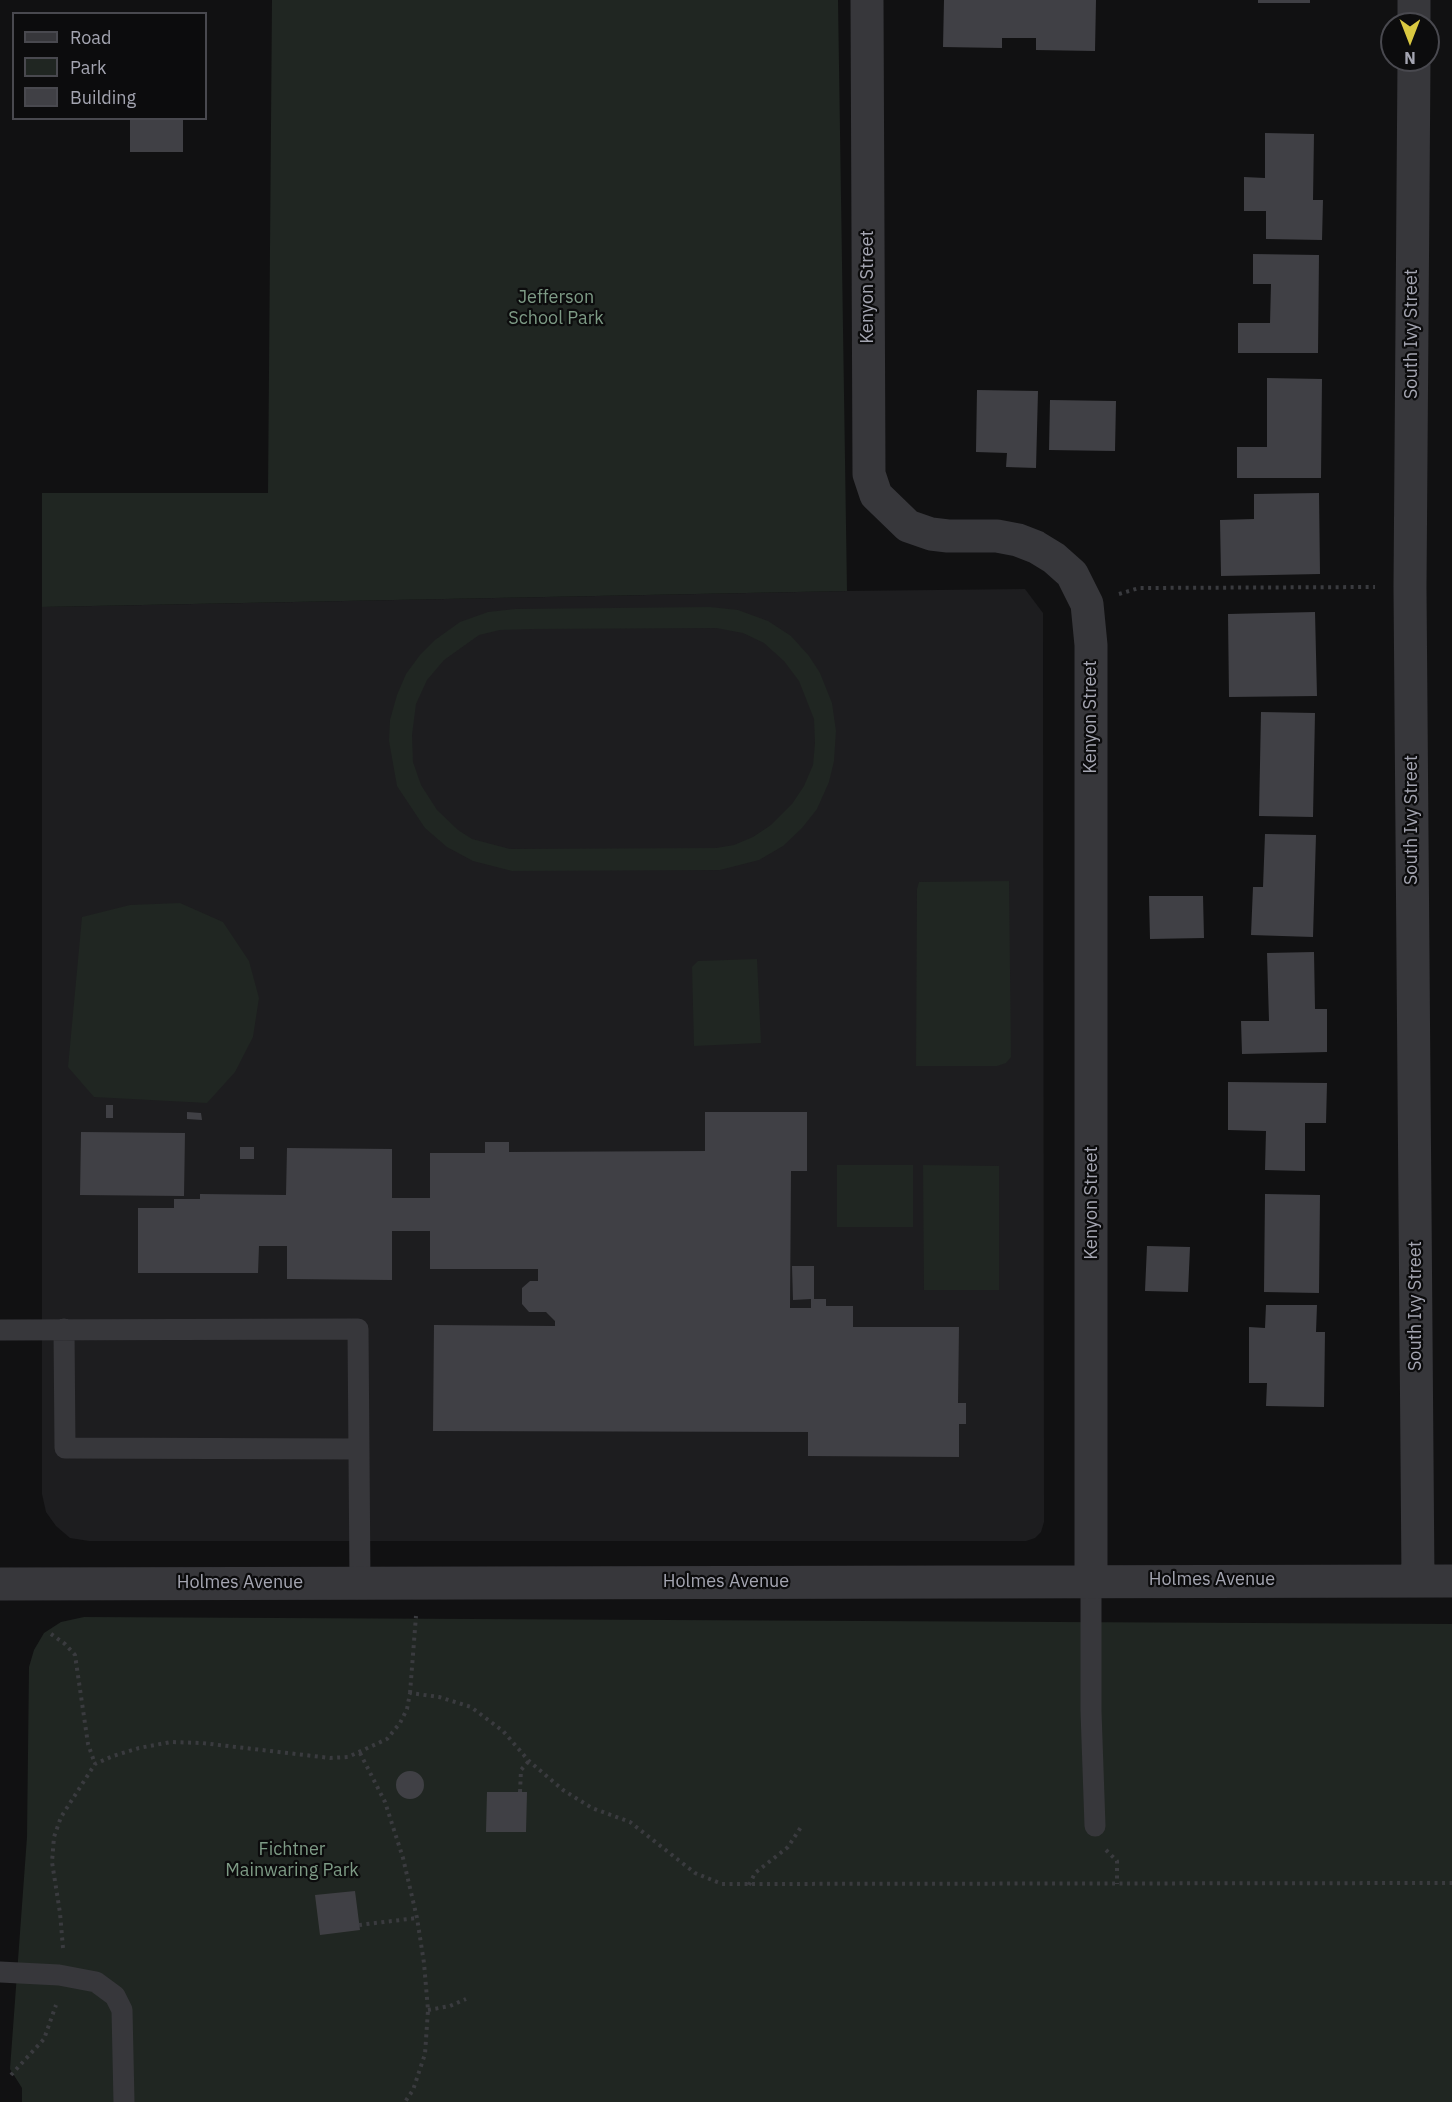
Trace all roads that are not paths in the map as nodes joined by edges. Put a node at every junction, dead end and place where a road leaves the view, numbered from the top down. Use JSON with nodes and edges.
{"nodes":[{"id":1,"x":867,"y":0,"type":"edge"},
{"id":2,"x":1414,"y":72,"type":"edge"},
{"id":3,"x":64,"y":1329,"type":"junction"},
{"id":4,"x":0,"y":1330,"type":"edge"},
{"id":5,"x":359,"y":1449,"type":"junction"},
{"id":6,"x":1091,"y":1580,"type":"junction"},
{"id":7,"x":1418,"y":1581,"type":"junction"},
{"id":8,"x":1452,"y":1581,"type":"edge"},
{"id":9,"x":360,"y":1583,"type":"junction"},
{"id":10,"x":0,"y":1584,"type":"edge"},
{"id":11,"x":1095,"y":1826,"type":"dead end"},
{"id":12,"x":0,"y":1972,"type":"edge"},
{"id":13,"x":124,"y":2102,"type":"edge"}],
"edges":[{"from":1,"to":6,"type":"street","name":"Kenyon Street"},
{"from":2,"to":7,"type":"street","name":"South Ivy Street"},
{"from":3,"to":4,"type":"lane"},
{"from":3,"to":5,"type":"lane"},
{"from":3,"to":5,"type":"lane"},
{"from":5,"to":9,"type":"lane"},
{"from":6,"to":7,"type":"street","name":"Holmes Avenue"},
{"from":6,"to":9,"type":"street","name":"Holmes Avenue"},
{"from":6,"to":11,"type":"lane"},
{"from":7,"to":8,"type":"street","name":"Holmes Avenue"},
{"from":9,"to":10,"type":"street","name":"Holmes Avenue"},
{"from":12,"to":13,"type":"lane"}]}
